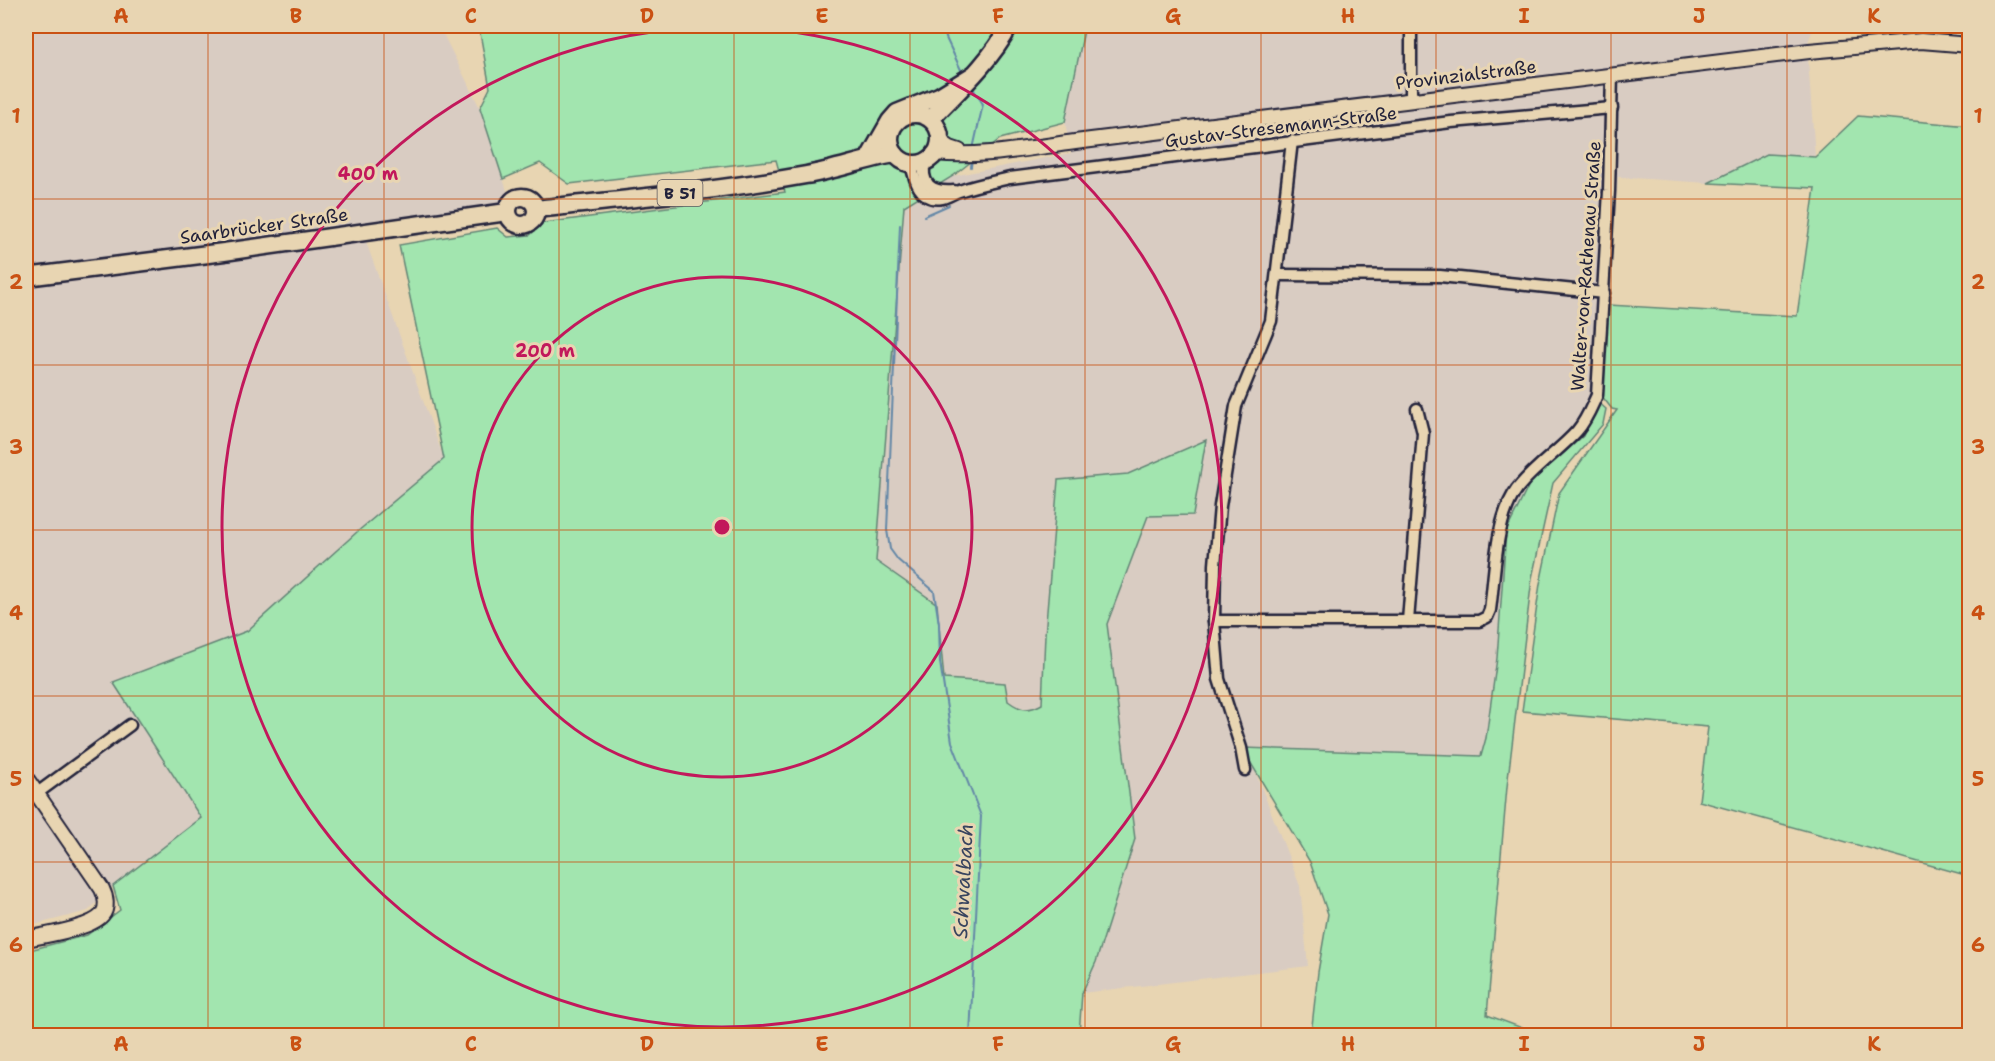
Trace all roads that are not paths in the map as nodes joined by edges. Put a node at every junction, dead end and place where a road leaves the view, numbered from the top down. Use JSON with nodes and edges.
{"nodes":[{"id":1,"x":1010,"y":26,"type":"edge"},
{"id":2,"x":1411,"y":26,"type":"edge"},
{"id":3,"x":1970,"y":45,"type":"edge"},
{"id":4,"x":1612,"y":75,"type":"junction"},
{"id":5,"x":959,"y":87,"type":"junction"},
{"id":6,"x":1411,"y":99,"type":"junction"},
{"id":7,"x":1612,"y":108,"type":"junction"},
{"id":8,"x":931,"y":119,"type":"junction"},
{"id":9,"x":1293,"y":141,"type":"junction"},
{"id":10,"x":893,"y":147,"type":"junction"},
{"id":11,"x":928,"y":155,"type":"junction"},
{"id":12,"x":867,"y":157,"type":"junction"},
{"id":13,"x":1276,"y":275,"type":"junction"},
{"id":14,"x":26,"y":277,"type":"edge"},
{"id":15,"x":1604,"y":293,"type":"junction"},
{"id":16,"x":1418,"y":409,"type":"dead end"},
{"id":17,"x":1214,"y":621,"type":"junction"},
{"id":18,"x":1408,"y":621,"type":"junction"},
{"id":19,"x":130,"y":724,"type":"dead end"},
{"id":20,"x":1245,"y":770,"type":"dead end"},
{"id":21,"x":26,"y":778,"type":"edge"},
{"id":22,"x":36,"y":794,"type":"junction"},
{"id":23,"x":26,"y":939,"type":"edge"}],
"edges":[{"from":1,"to":5,"type":"main road"},
{"from":2,"to":6,"type":"street"},
{"from":3,"to":4,"type":"main road","name":"Provinzialstraße"},
{"from":4,"to":6,"type":"main road","name":"Provinzialstraße"},
{"from":4,"to":7,"type":"street","name":"Walter-von-Rathenau Straße"},
{"from":5,"to":8,"type":"main road"},
{"from":5,"to":12,"type":"main road"},
{"from":6,"to":11,"type":"main road","name":"Provinzialstraße"},
{"from":7,"to":9,"type":"street","name":"Gustav-Stresemann-Straße"},
{"from":7,"to":15,"type":"street","name":"Walter-von-Rathenau Straße"},
{"from":8,"to":10,"type":"main road","number":"B 51"},
{"from":8,"to":11,"type":"main road"},
{"from":9,"to":11,"type":"street","name":"Gustav-Stresemann-Straße"},
{"from":9,"to":13,"type":"street"},
{"from":10,"to":11,"type":"main road"},
{"from":10,"to":12,"type":"main road","number":"B 51"},
{"from":12,"to":14,"type":"main road","name":"Saarbrücker Straße","number":"B 51"},
{"from":13,"to":15,"type":"street"},
{"from":13,"to":17,"type":"street"},
{"from":15,"to":18,"type":"street","name":"Walter-von-Rathenau Straße"},
{"from":16,"to":18,"type":"street"},
{"from":17,"to":18,"type":"street","name":"Walter-von-Rathenau Straße"},
{"from":17,"to":20,"type":"street"},
{"from":19,"to":22,"type":"street"},
{"from":21,"to":22,"type":"main road"},
{"from":22,"to":23,"type":"main road"}]}
